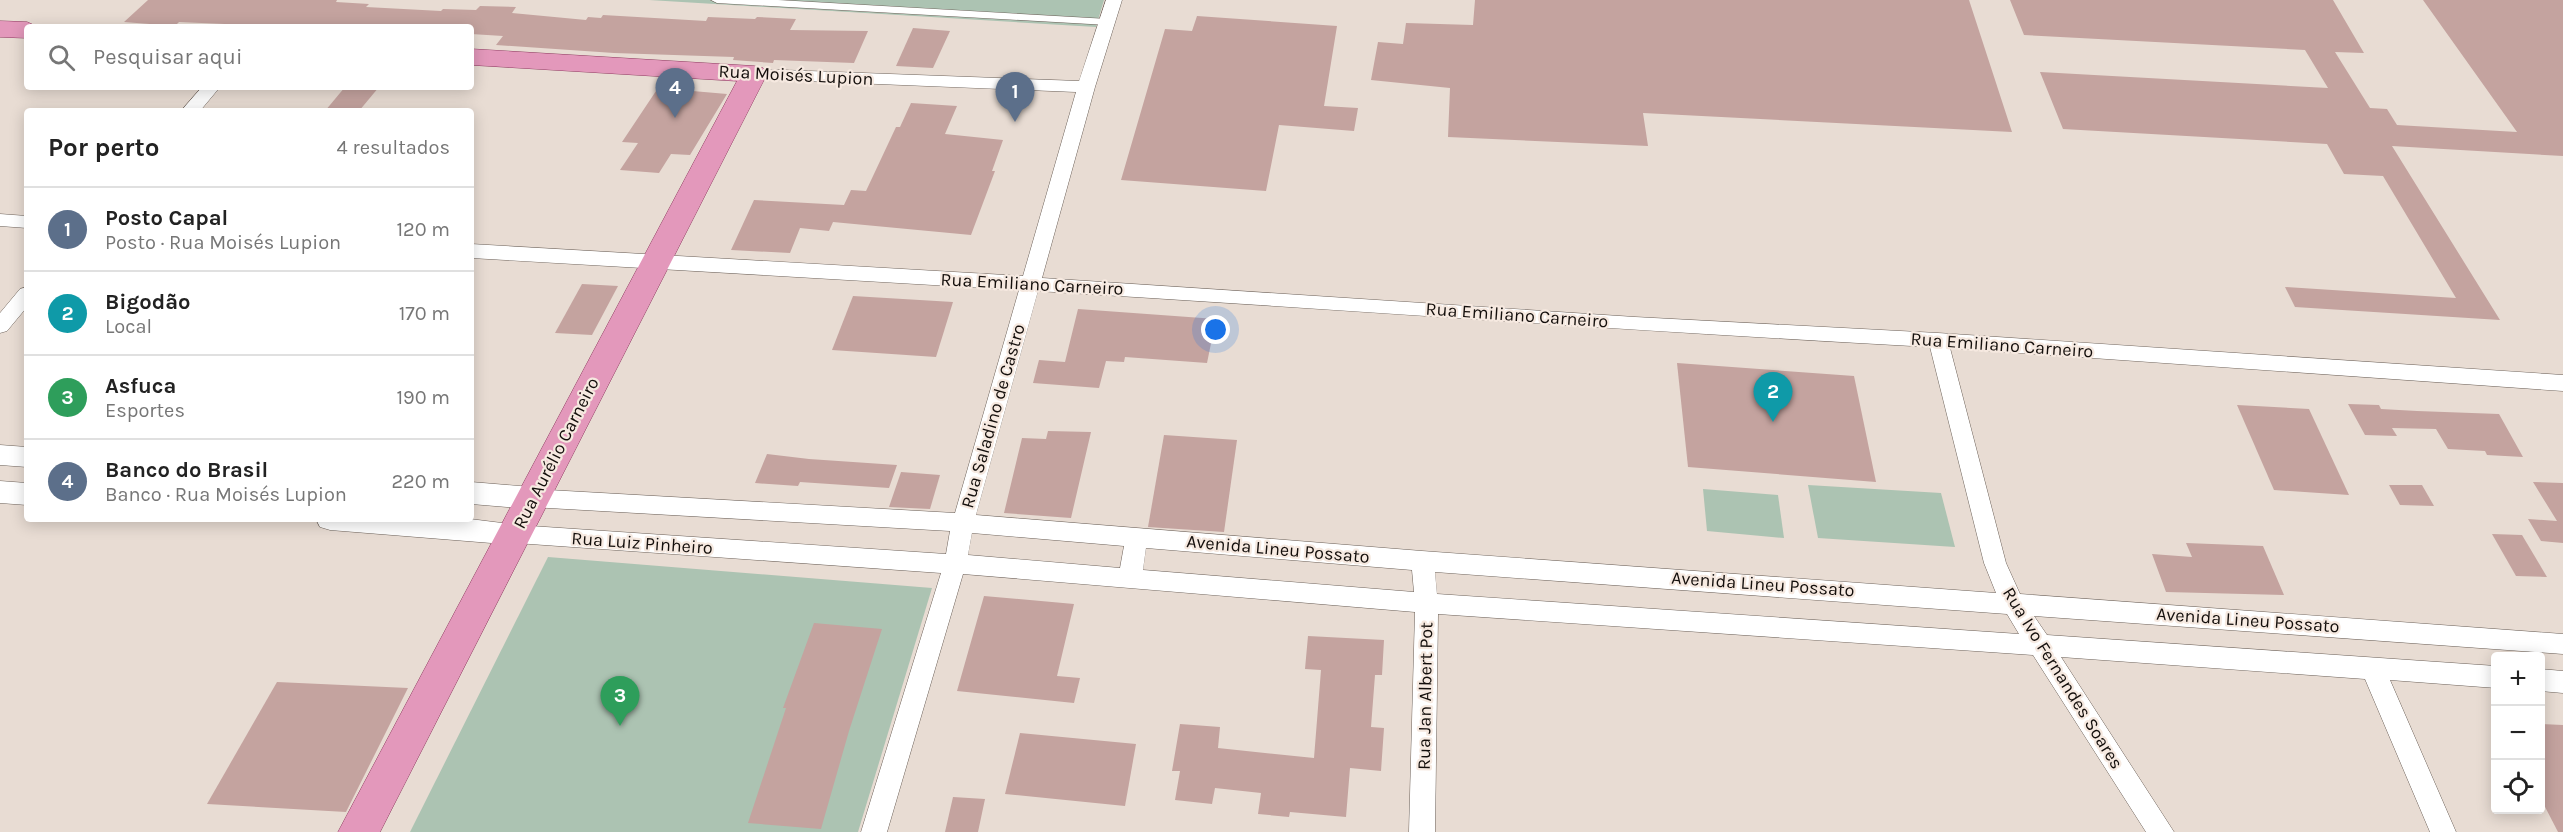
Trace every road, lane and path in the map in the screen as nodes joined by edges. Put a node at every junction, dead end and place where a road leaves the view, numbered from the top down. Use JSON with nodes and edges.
{"nodes":[{"id":1,"x":717,"y":0,"type":"edge"},
{"id":2,"x":1114,"y":0,"type":"edge"},
{"id":3,"x":1108,"y":22,"type":"junction"},
{"id":4,"x":0,"y":29,"type":"edge"},
{"id":5,"x":24,"y":30,"type":"edge"},
{"id":6,"x":474,"y":57,"type":"edge"},
{"id":7,"x":754,"y":74,"type":"junction"},
{"id":8,"x":1086,"y":87,"type":"junction"},
{"id":9,"x":208,"y":90,"type":"edge"},
{"id":10,"x":193,"y":108,"type":"edge"},
{"id":11,"x":0,"y":220,"type":"edge"},
{"id":12,"x":24,"y":222,"type":"edge"},
{"id":13,"x":474,"y":251,"type":"edge"},
{"id":14,"x":655,"y":263,"type":"junction"},
{"id":15,"x":1031,"y":284,"type":"junction"},
{"id":16,"x":24,"y":298,"type":"edge"},
{"id":17,"x":0,"y":326,"type":"edge"},
{"id":18,"x":1938,"y":340,"type":"junction"},
{"id":19,"x":2563,"y":383,"type":"edge"},
{"id":20,"x":0,"y":455,"type":"edge"},
{"id":21,"x":24,"y":457,"type":"edge"},
{"id":22,"x":0,"y":492,"type":"edge"},
{"id":23,"x":474,"y":493,"type":"edge"},
{"id":24,"x":24,"y":494,"type":"edge"},
{"id":25,"x":531,"y":498,"type":"junction"},
{"id":26,"x":367,"y":522,"type":"edge"},
{"id":27,"x":963,"y":523,"type":"junction"},
{"id":28,"x":516,"y":534,"type":"junction"},
{"id":29,"x":1137,"y":537,"type":"junction"},
{"id":30,"x":1422,"y":561,"type":"junction"},
{"id":31,"x":954,"y":564,"type":"junction"},
{"id":32,"x":1130,"y":578,"type":"junction"},
{"id":33,"x":2012,"y":602,"type":"junction"},
{"id":34,"x":1427,"y":603,"type":"junction"},
{"id":35,"x":2563,"y":644,"type":"edge"},
{"id":36,"x":2043,"y":647,"type":"junction"},
{"id":37,"x":2373,"y":669,"type":"junction"},
{"id":38,"x":2491,"y":677,"type":"edge"},
{"id":39,"x":2545,"y":680,"type":"edge"},
{"id":40,"x":2563,"y":682,"type":"edge"},
{"id":41,"x":358,"y":832,"type":"edge"},
{"id":42,"x":874,"y":832,"type":"edge"},
{"id":43,"x":1422,"y":832,"type":"edge"},
{"id":44,"x":2161,"y":832,"type":"edge"},
{"id":45,"x":2443,"y":832,"type":"edge"}],
"edges":[{"from":1,"to":3,"type":"street"},
{"from":2,"to":3,"type":"street","name":"Rua Saladino de Castro"},
{"from":3,"to":8,"type":"street","name":"Rua Saladino de Castro"},
{"from":4,"to":5,"type":"main road"},
{"from":6,"to":7,"type":"main road","name":"Rua Moisés Lupion"},
{"from":7,"to":8,"type":"street","name":"Rua Moisés Lupion"},
{"from":7,"to":14,"type":"main road","name":"Rua Aurélio Carneiro"},
{"from":8,"to":15,"type":"street","name":"Rua Saladino de Castro"},
{"from":9,"to":10,"type":"street"},
{"from":11,"to":12,"type":"street"},
{"from":13,"to":14,"type":"street","name":"Rua Emiliano Carneiro"},
{"from":14,"to":15,"type":"street","name":"Rua Emiliano Carneiro"},
{"from":14,"to":25,"type":"main road","name":"Rua Aurélio Carneiro"},
{"from":15,"to":18,"type":"street","name":"Rua Emiliano Carneiro"},
{"from":15,"to":27,"type":"street","name":"Rua Saladino de Castro"},
{"from":16,"to":17,"type":"street"},
{"from":18,"to":19,"type":"street","name":"Rua Emiliano Carneiro"},
{"from":18,"to":33,"type":"street","name":"Rua Ivo Fernandes Soares"},
{"from":20,"to":21,"type":"street"},
{"from":22,"to":24,"type":"street"},
{"from":23,"to":25,"type":"street","name":"Rua Luiz Pinheiro"},
{"from":25,"to":27,"type":"street","name":"Rua Luiz Pinheiro"},
{"from":25,"to":28,"type":"main road","name":"Rua Aurélio Carneiro"},
{"from":26,"to":28,"type":"street","name":"Rua Luiz Pinheiro"},
{"from":27,"to":29,"type":"street","name":"Avenida Lineu Possato"},
{"from":27,"to":31,"type":"street","name":"Rua Saladino de Castro"},
{"from":28,"to":31,"type":"street","name":"Rua Luiz Pinheiro"},
{"from":28,"to":41,"type":"main road","name":"Rua Aurélio Carneiro"},
{"from":29,"to":30,"type":"street","name":"Avenida Lineu Possato"},
{"from":29,"to":32,"type":"street"},
{"from":30,"to":33,"type":"street","name":"Avenida Lineu Possato"},
{"from":30,"to":34,"type":"street","name":"Rua Jan Albert Pot"},
{"from":31,"to":32,"type":"street"},
{"from":31,"to":42,"type":"street","name":"Rua Saladino de Castro"},
{"from":32,"to":34,"type":"street"},
{"from":33,"to":35,"type":"street","name":"Avenida Lineu Possato"},
{"from":33,"to":36,"type":"street","name":"Rua Ivo Fernandes Soares"},
{"from":34,"to":36,"type":"street"},
{"from":34,"to":43,"type":"street","name":"Rua Jan Albert Pot"},
{"from":36,"to":37,"type":"street"},
{"from":36,"to":44,"type":"street","name":"Rua Ivo Fernandes Soares"},
{"from":37,"to":38,"type":"street"},
{"from":37,"to":45,"type":"street"},
{"from":39,"to":40,"type":"street"}]}
